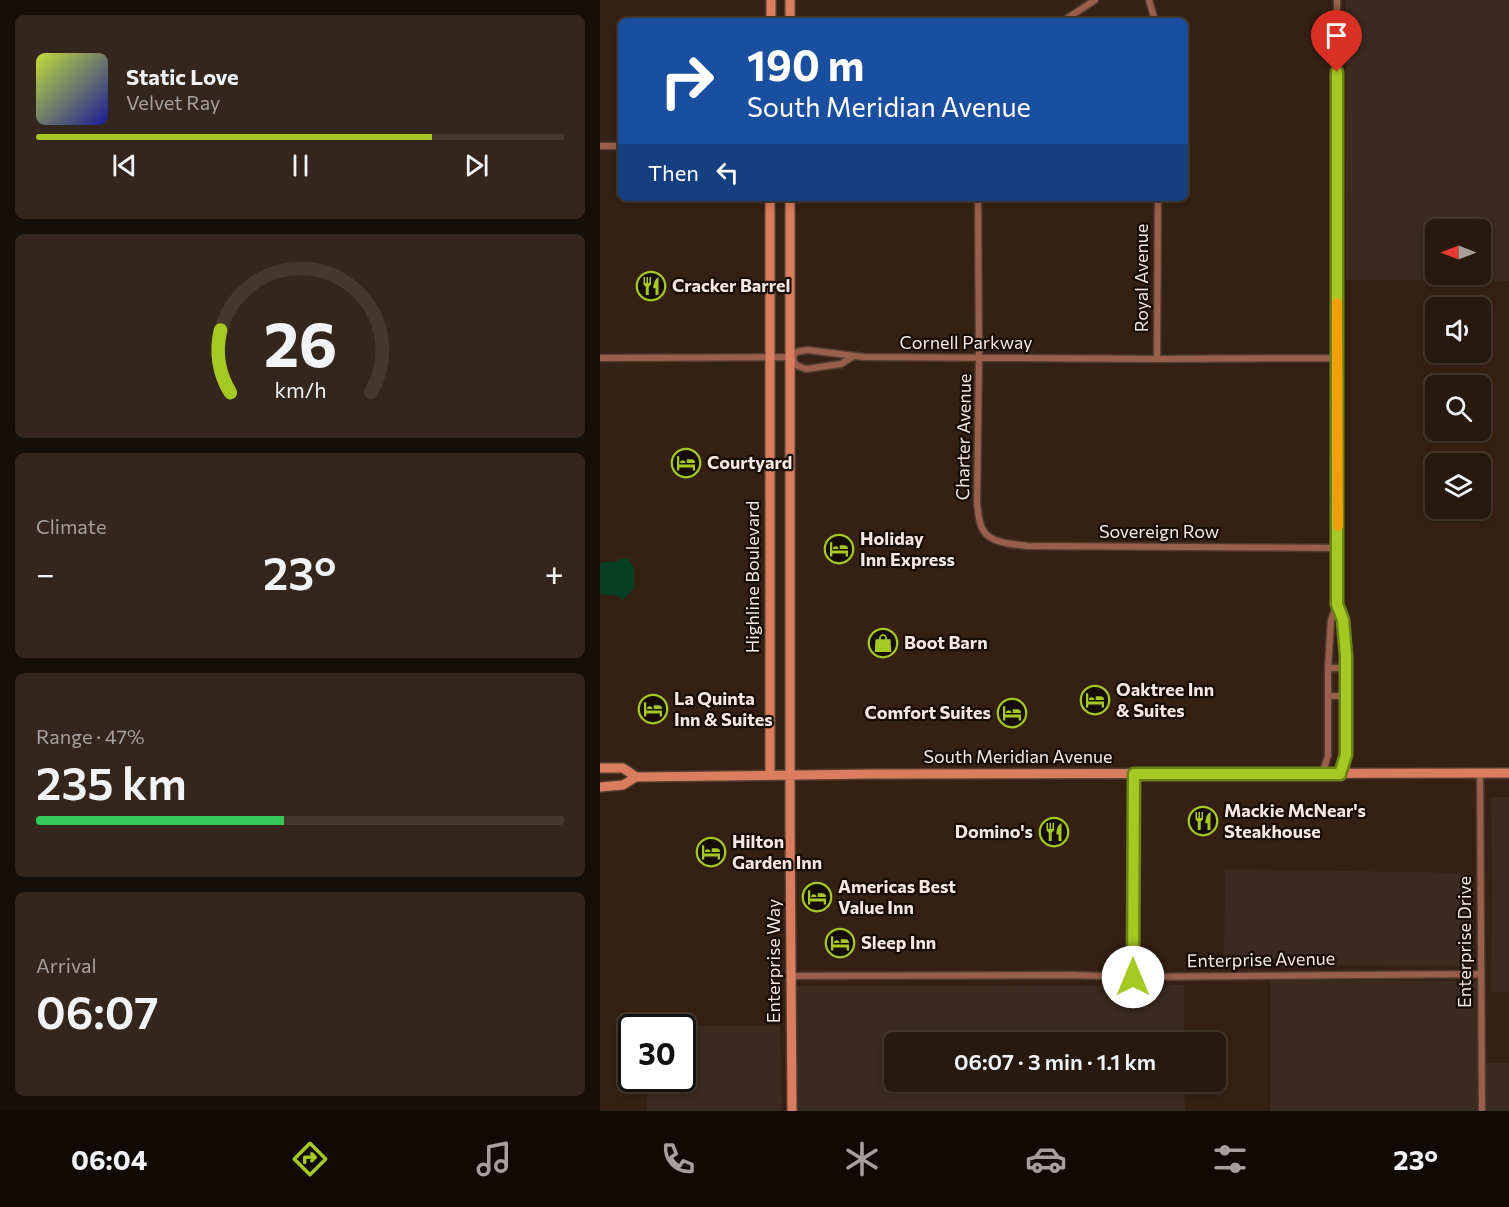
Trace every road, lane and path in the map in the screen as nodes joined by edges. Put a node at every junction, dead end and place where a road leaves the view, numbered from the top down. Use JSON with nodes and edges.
{"nodes":[{"id":1,"x":771,"y":0,"type":"edge"},
{"id":2,"x":790,"y":0,"type":"edge"},
{"id":3,"x":1095,"y":0,"type":"edge"},
{"id":4,"x":1149,"y":0,"type":"edge"},
{"id":5,"x":1337,"y":0,"type":"edge"},
{"id":6,"x":771,"y":18,"type":"edge"},
{"id":7,"x":790,"y":18,"type":"edge"},
{"id":8,"x":1068,"y":18,"type":"edge"},
{"id":9,"x":1154,"y":18,"type":"edge"},
{"id":10,"x":600,"y":146,"type":"edge"},
{"id":11,"x":618,"y":146,"type":"edge"},
{"id":12,"x":770,"y":201,"type":"edge"},
{"id":13,"x":790,"y":201,"type":"edge"},
{"id":14,"x":978,"y":201,"type":"edge"},
{"id":15,"x":1158,"y":201,"type":"edge"},
{"id":16,"x":770,"y":357,"type":"junction"},
{"id":17,"x":792,"y":357,"type":"junction"},
{"id":18,"x":852,"y":357,"type":"junction"},
{"id":19,"x":600,"y":358,"type":"edge"},
{"id":20,"x":980,"y":358,"type":"junction"},
{"id":21,"x":1337,"y":358,"type":"junction"},
{"id":22,"x":1157,"y":359,"type":"junction"},
{"id":23,"x":983,"y":531,"type":"joint"},
{"id":24,"x":1338,"y":548,"type":"junction"},
{"id":25,"x":1337,"y":604,"type":"junction"},
{"id":26,"x":1328,"y":668,"type":"junction"},
{"id":27,"x":1346,"y":668,"type":"junction"},
{"id":28,"x":1328,"y":696,"type":"junction"},
{"id":29,"x":1345,"y":696,"type":"junction"},
{"id":30,"x":770,"y":720,"type":"junction"},
{"id":31,"x":790,"y":720,"type":"junction"},
{"id":32,"x":600,"y":768,"type":"edge"},
{"id":33,"x":1480,"y":773,"type":"junction"},
{"id":34,"x":1509,"y":773,"type":"edge"},
{"id":35,"x":1134,"y":774,"type":"junction"},
{"id":36,"x":1322,"y":774,"type":"junction"},
{"id":37,"x":1340,"y":774,"type":"junction"},
{"id":38,"x":770,"y":775,"type":"junction"},
{"id":39,"x":790,"y":775,"type":"junction"},
{"id":40,"x":636,"y":777,"type":"junction"},
{"id":41,"x":600,"y":787,"type":"edge"},
{"id":42,"x":1480,"y":974,"type":"junction"},
{"id":43,"x":790,"y":976,"type":"junction"},
{"id":44,"x":1133,"y":977,"type":"junction"},
{"id":45,"x":792,"y":1111,"type":"edge"},
{"id":46,"x":1482,"y":1111,"type":"edge"}],
"edges":[{"from":1,"to":6,"type":"street"},
{"from":2,"to":7,"type":"street"},
{"from":3,"to":8,"type":"street"},
{"from":4,"to":9,"type":"street"},
{"from":5,"to":21,"type":"street"},
{"from":10,"to":11,"type":"street"},
{"from":12,"to":16,"type":"street","name":"Highline Boulevard"},
{"from":13,"to":17,"type":"street","name":"Highline Boulevard"},
{"from":14,"to":20,"type":"street","name":"Charter Avenue"},
{"from":15,"to":22,"type":"street","name":"Royal Avenue"},
{"from":16,"to":17,"type":"street","name":"Cornell Parkway"},
{"from":16,"to":19,"type":"street","name":"Cornell Parkway"},
{"from":16,"to":30,"type":"street","name":"Highline Boulevard"},
{"from":17,"to":18,"type":"street","name":"Cornell Parkway"},
{"from":17,"to":18,"type":"street"},
{"from":17,"to":31,"type":"street","name":"Highline Boulevard"},
{"from":18,"to":20,"type":"street","name":"Cornell Parkway"},
{"from":20,"to":22,"type":"street","name":"Cornell Parkway"},
{"from":20,"to":23,"type":"street","name":"Charter Avenue"},
{"from":21,"to":22,"type":"street","name":"Cornell Parkway"},
{"from":21,"to":24,"type":"street"},
{"from":23,"to":24,"type":"street","name":"Sovereign Row"},
{"from":24,"to":25,"type":"street"},
{"from":25,"to":26,"type":"street"},
{"from":25,"to":27,"type":"street"},
{"from":26,"to":27,"type":"street"},
{"from":26,"to":28,"type":"street"},
{"from":27,"to":29,"type":"street"},
{"from":28,"to":29,"type":"street"},
{"from":28,"to":36,"type":"street"},
{"from":29,"to":37,"type":"street"},
{"from":30,"to":31,"type":"street"},
{"from":30,"to":38,"type":"street","name":"Highline Boulevard"},
{"from":31,"to":39,"type":"street","name":"Highline Boulevard"},
{"from":32,"to":40,"type":"street","name":"South Meridian Avenue"},
{"from":33,"to":34,"type":"street","name":"South Meridian Avenue"},
{"from":33,"to":37,"type":"street","name":"South Meridian Avenue"},
{"from":33,"to":42,"type":"street","name":"Enterprise Drive"},
{"from":35,"to":36,"type":"street","name":"South Meridian Avenue"},
{"from":35,"to":39,"type":"street","name":"South Meridian Avenue"},
{"from":35,"to":44,"type":"street"},
{"from":36,"to":37,"type":"street","name":"South Meridian Avenue"},
{"from":38,"to":39,"type":"street","name":"South Meridian Avenue"},
{"from":38,"to":40,"type":"street","name":"South Meridian Avenue"},
{"from":39,"to":43,"type":"street","name":"Enterprise Way"},
{"from":40,"to":41,"type":"street","name":"South Meridian Avenue"},
{"from":42,"to":44,"type":"street","name":"Enterprise Avenue"},
{"from":42,"to":46,"type":"street","name":"Enterprise Drive"},
{"from":43,"to":44,"type":"street","name":"Enterprise Avenue"},
{"from":43,"to":45,"type":"street","name":"Enterprise Way"}]}
